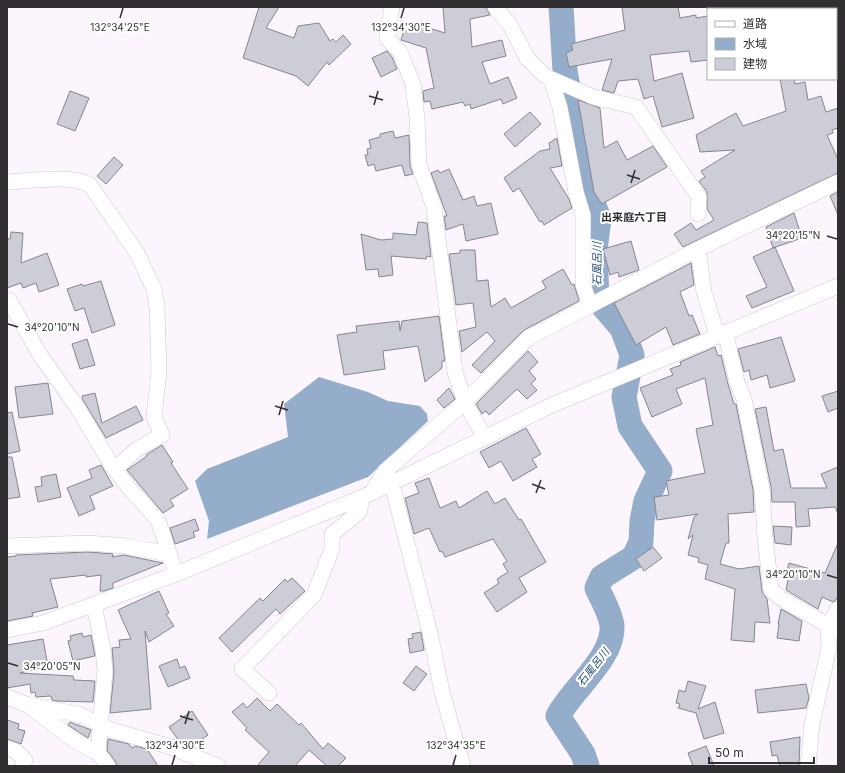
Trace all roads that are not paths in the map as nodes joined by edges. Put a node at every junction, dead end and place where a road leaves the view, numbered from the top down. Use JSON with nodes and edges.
{"nodes":[{"id":1,"x":392,"y":7,"type":"edge"},
{"id":2,"x":495,"y":7,"type":"edge"},
{"id":3,"x":555,"y":81,"type":"junction"},
{"id":4,"x":7,"y":182,"type":"edge"},
{"id":5,"x":838,"y":182,"type":"edge"},
{"id":6,"x":698,"y":214,"type":"dead end"},
{"id":7,"x":698,"y":249,"type":"junction"},
{"id":8,"x":838,"y":286,"type":"edge"},
{"id":9,"x":8,"y":300,"type":"edge"},
{"id":10,"x":596,"y":303,"type":"junction"},
{"id":11,"x":721,"y":334,"type":"junction"},
{"id":12,"x":465,"y":402,"type":"junction"},
{"id":13,"x":485,"y":438,"type":"junction"},
{"id":14,"x":115,"y":469,"type":"junction"},
{"id":15,"x":392,"y":484,"type":"junction"},
{"id":16,"x":368,"y":495,"type":"junction"},
{"id":17,"x":7,"y":546,"type":"edge"},
{"id":18,"x":169,"y":554,"type":"junction"},
{"id":19,"x":176,"y":574,"type":"junction"},
{"id":20,"x":94,"y":604,"type":"junction"},
{"id":21,"x":838,"y":609,"type":"edge"},
{"id":22,"x":833,"y":629,"type":"edge"},
{"id":23,"x":7,"y":630,"type":"edge"},
{"id":24,"x":269,"y":693,"type":"dead end"},
{"id":25,"x":7,"y":697,"type":"edge"},
{"id":26,"x":28,"y":705,"type":"junction"},
{"id":27,"x":101,"y":725,"type":"junction"},
{"id":28,"x":7,"y":748,"type":"edge"},
{"id":29,"x":98,"y":753,"type":"junction"},
{"id":30,"x":23,"y":766,"type":"edge"},
{"id":31,"x":108,"y":766,"type":"edge"},
{"id":32,"x":218,"y":766,"type":"edge"},
{"id":33,"x":463,"y":766,"type":"edge"},
{"id":34,"x":808,"y":766,"type":"edge"}],
"edges":[{"from":1,"to":12,"type":"street"},
{"from":2,"to":3,"type":"street"},
{"from":3,"to":6,"type":"street"},
{"from":3,"to":10,"type":"street"},
{"from":4,"to":14,"type":"street"},
{"from":5,"to":7,"type":"street"},
{"from":7,"to":10,"type":"street"},
{"from":7,"to":11,"type":"street"},
{"from":8,"to":11,"type":"street"},
{"from":9,"to":14,"type":"street"},
{"from":10,"to":12,"type":"street"},
{"from":11,"to":13,"type":"street"},
{"from":11,"to":22,"type":"street"},
{"from":12,"to":13,"type":"street"},
{"from":12,"to":16,"type":"street"},
{"from":13,"to":15,"type":"street"},
{"from":14,"to":18,"type":"street"},
{"from":15,"to":16,"type":"street"},
{"from":15,"to":33,"type":"street"},
{"from":16,"to":19,"type":"street"},
{"from":16,"to":24,"type":"street"},
{"from":17,"to":18,"type":"street"},
{"from":18,"to":19,"type":"street"},
{"from":19,"to":20,"type":"street"},
{"from":20,"to":23,"type":"street"},
{"from":20,"to":27,"type":"street"},
{"from":21,"to":22,"type":"street"},
{"from":22,"to":34,"type":"street"},
{"from":25,"to":26,"type":"street"},
{"from":26,"to":27,"type":"street"},
{"from":26,"to":29,"type":"street"},
{"from":27,"to":29,"type":"street"},
{"from":27,"to":32,"type":"street"},
{"from":28,"to":30,"type":"street"},
{"from":29,"to":31,"type":"street"}]}
